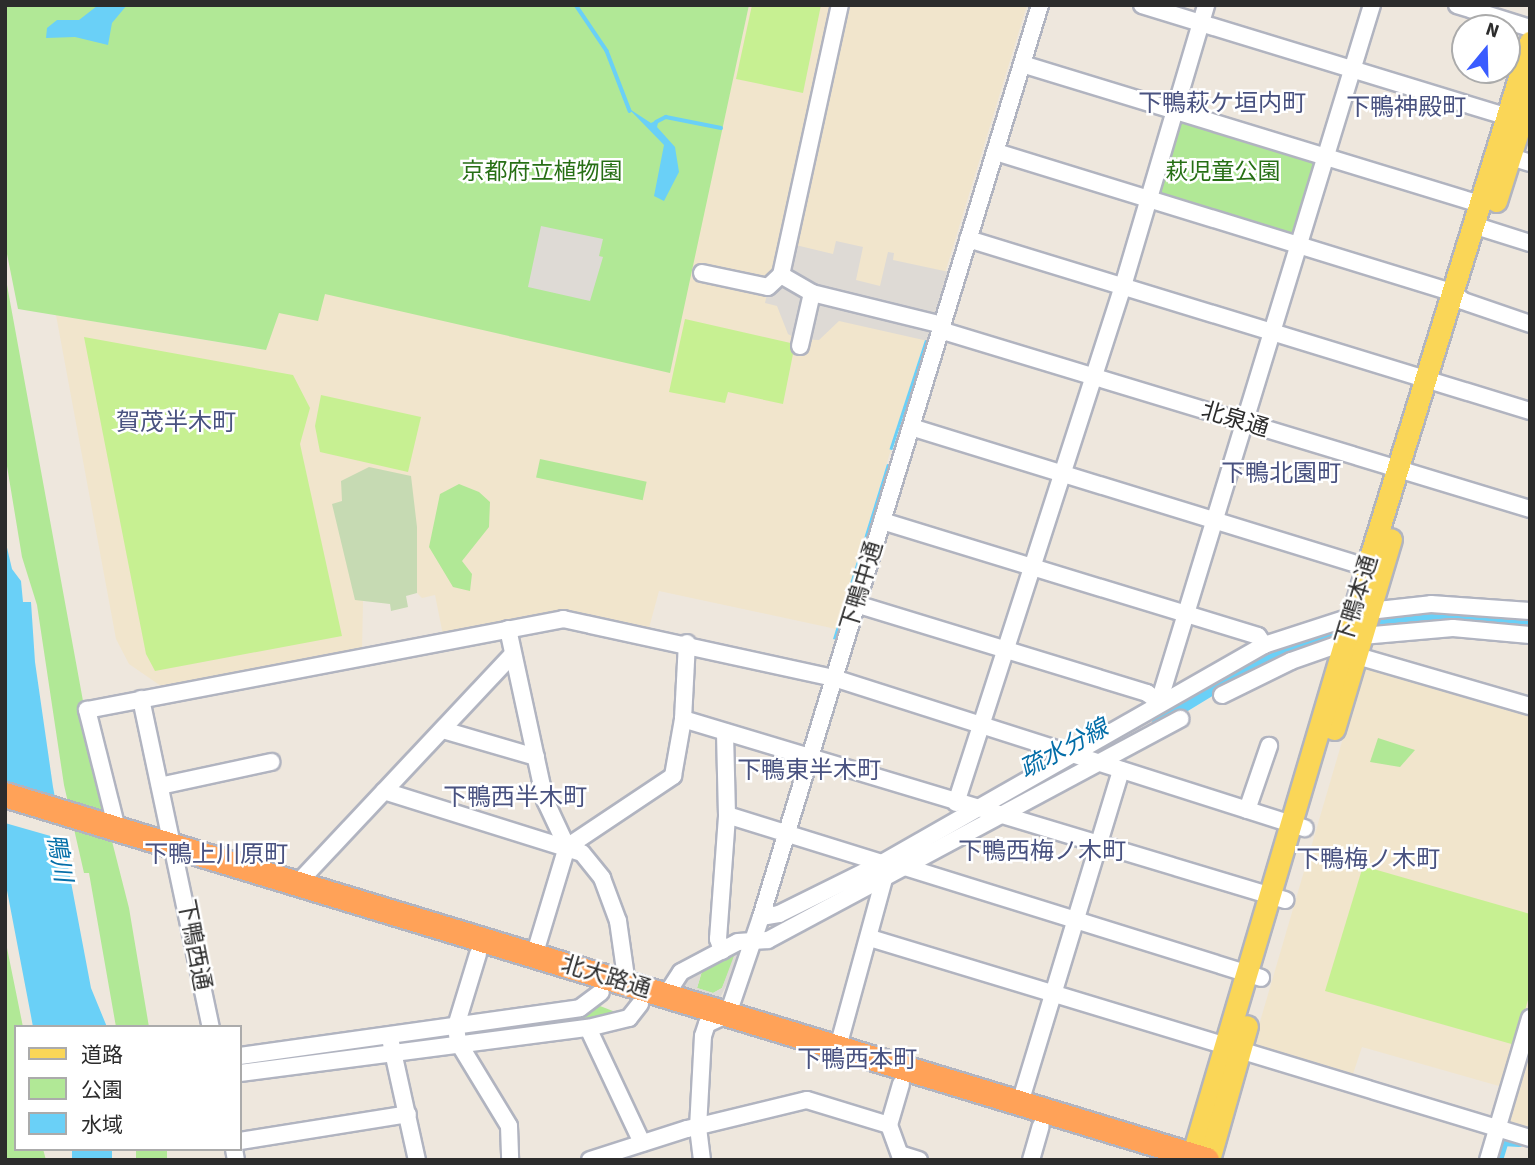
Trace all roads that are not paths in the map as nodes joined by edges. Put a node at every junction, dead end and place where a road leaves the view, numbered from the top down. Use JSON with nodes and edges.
{"nodes":[{"id":1,"x":840,"y":5,"type":"edge"},
{"id":2,"x":1040,"y":5,"type":"edge"},
{"id":3,"x":1142,"y":5,"type":"edge"},
{"id":4,"x":1206,"y":5,"type":"edge"},
{"id":5,"x":1372,"y":5,"type":"edge"},
{"id":6,"x":1457,"y":5,"type":"edge"},
{"id":7,"x":1200,"y":23,"type":"junction"},
{"id":8,"x":1530,"y":28,"type":"edge"},
{"id":9,"x":1530,"y":42,"type":"edge"},
{"id":10,"x":1022,"y":64,"type":"junction"},
{"id":11,"x":1352,"y":69,"type":"junction"},
{"id":12,"x":1526,"y":84,"type":"edge"},
{"id":13,"x":1175,"y":110,"type":"junction"},
{"id":14,"x":1506,"y":117,"type":"junction"},
{"id":15,"x":996,"y":152,"type":"junction"},
{"id":16,"x":1325,"y":157,"type":"junction"},
{"id":17,"x":1512,"y":157,"type":"edge"},
{"id":18,"x":1149,"y":200,"type":"junction"},
{"id":19,"x":1479,"y":204,"type":"junction"},
{"id":20,"x":1480,"y":227,"type":"junction"},
{"id":21,"x":968,"y":239,"type":"junction"},
{"id":22,"x":1530,"y":243,"type":"edge"},
{"id":23,"x":1298,"y":244,"type":"junction"},
{"id":24,"x":702,"y":273,"type":"dead end"},
{"id":25,"x":781,"y":275,"type":"junction"},
{"id":26,"x":1123,"y":286,"type":"junction"},
{"id":27,"x":812,"y":293,"type":"junction"},
{"id":28,"x":1458,"y":297,"type":"junction"},
{"id":29,"x":1530,"y":324,"type":"edge"},
{"id":30,"x":937,"y":326,"type":"junction"},
{"id":31,"x":1271,"y":330,"type":"junction"},
{"id":32,"x":800,"y":346,"type":"dead end"},
{"id":33,"x":1094,"y":377,"type":"junction"},
{"id":34,"x":1431,"y":381,"type":"junction"},
{"id":35,"x":1530,"y":411,"type":"edge"},
{"id":36,"x":1243,"y":422,"type":"junction"},
{"id":37,"x":911,"y":427,"type":"junction"},
{"id":38,"x":1404,"y":471,"type":"junction"},
{"id":39,"x":1062,"y":474,"type":"junction"},
{"id":40,"x":1530,"y":509,"type":"edge"},
{"id":41,"x":1214,"y":520,"type":"junction"},
{"id":42,"x":882,"y":522,"type":"junction"},
{"id":43,"x":1032,"y":567,"type":"junction"},
{"id":44,"x":1367,"y":567,"type":"junction"},
{"id":45,"x":856,"y":604,"type":"junction"},
{"id":46,"x":1530,"y":611,"type":"edge"},
{"id":47,"x":1185,"y":614,"type":"junction"},
{"id":48,"x":1361,"y":614,"type":"junction"},
{"id":49,"x":508,"y":629,"type":"junction"},
{"id":50,"x":1530,"y":635,"type":"edge"},
{"id":51,"x":687,"y":643,"type":"junction"},
{"id":52,"x":1264,"y":645,"type":"junction"},
{"id":53,"x":1347,"y":647,"type":"junction"},
{"id":54,"x":1006,"y":648,"type":"junction"},
{"id":55,"x":512,"y":655,"type":"junction"},
{"id":56,"x":834,"y":678,"type":"junction"},
{"id":57,"x":1223,"y":695,"type":"dead end"},
{"id":58,"x":141,"y":699,"type":"junction"},
{"id":59,"x":1159,"y":702,"type":"junction"},
{"id":60,"x":1530,"y":706,"type":"edge"},
{"id":61,"x":683,"y":719,"type":"junction"},
{"id":62,"x":1180,"y":719,"type":"dead end"},
{"id":63,"x":981,"y":724,"type":"junction"},
{"id":64,"x":443,"y":730,"type":"junction"},
{"id":65,"x":725,"y":732,"type":"junction"},
{"id":66,"x":1269,"y":747,"type":"dead end"},
{"id":67,"x":1072,"y":754,"type":"junction"},
{"id":68,"x":536,"y":757,"type":"junction"},
{"id":69,"x":809,"y":758,"type":"junction"},
{"id":70,"x":271,"y":762,"type":"dead end"},
{"id":71,"x":1101,"y":764,"type":"junction"},
{"id":72,"x":1121,"y":770,"type":"junction"},
{"id":73,"x":160,"y":786,"type":"junction"},
{"id":74,"x":384,"y":791,"type":"junction"},
{"id":75,"x":5,"y":795,"type":"edge"},
{"id":76,"x":956,"y":803,"type":"junction"},
{"id":77,"x":975,"y":809,"type":"junction"},
{"id":78,"x":5,"y":810,"type":"edge"},
{"id":79,"x":1247,"y":810,"type":"junction"},
{"id":80,"x":727,"y":815,"type":"junction"},
{"id":81,"x":1000,"y":816,"type":"junction"},
{"id":82,"x":1298,"y":826,"type":"junction"},
{"id":83,"x":113,"y":833,"type":"junction"},
{"id":84,"x":786,"y":833,"type":"junction"},
{"id":85,"x":1098,"y":846,"type":"junction"},
{"id":86,"x":567,"y":847,"type":"junction"},
{"id":87,"x":175,"y":854,"type":"junction"},
{"id":88,"x":891,"y":869,"type":"junction"},
{"id":89,"x":298,"y":884,"type":"junction"},
{"id":90,"x":1278,"y":898,"type":"junction"},
{"id":91,"x":761,"y":917,"type":"junction"},
{"id":92,"x":1075,"y":921,"type":"junction"},
{"id":93,"x":870,"y":939,"type":"junction"},
{"id":94,"x":753,"y":940,"type":"junction"},
{"id":95,"x":722,"y":951,"type":"junction"},
{"id":96,"x":478,"y":954,"type":"junction"},
{"id":97,"x":534,"y":956,"type":"junction"},
{"id":98,"x":1255,"y":976,"type":"junction"},
{"id":99,"x":601,"y":992,"type":"junction"},
{"id":100,"x":634,"y":994,"type":"junction"},
{"id":101,"x":1053,"y":994,"type":"junction"},
{"id":102,"x":666,"y":995,"type":"junction"},
{"id":103,"x":1530,"y":1018,"type":"edge"},
{"id":104,"x":718,"y":1019,"type":"junction"},
{"id":105,"x":211,"y":1025,"type":"edge"},
{"id":106,"x":588,"y":1028,"type":"junction"},
{"id":107,"x":457,"y":1034,"type":"junction"},
{"id":108,"x":391,"y":1043,"type":"junction"},
{"id":109,"x":838,"y":1047,"type":"junction"},
{"id":110,"x":1233,"y":1049,"type":"junction"},
{"id":111,"x":242,"y":1056,"type":"edge"},
{"id":112,"x":242,"y":1073,"type":"edge"},
{"id":113,"x":901,"y":1084,"type":"junction"},
{"id":114,"x":1020,"y":1103,"type":"junction"},
{"id":115,"x":408,"y":1114,"type":"junction"},
{"id":116,"x":889,"y":1125,"type":"junction"},
{"id":117,"x":1041,"y":1126,"type":"junction"},
{"id":118,"x":698,"y":1128,"type":"junction"},
{"id":119,"x":1498,"y":1128,"type":"junction"},
{"id":120,"x":1530,"y":1138,"type":"edge"},
{"id":121,"x":242,"y":1141,"type":"edge"},
{"id":122,"x":642,"y":1143,"type":"junction"},
{"id":123,"x":901,"y":1157,"type":"edge"},
{"id":124,"x":1200,"y":1159,"type":"edge"},
{"id":125,"x":417,"y":1160,"type":"edge"},
{"id":126,"x":510,"y":1160,"type":"edge"},
{"id":127,"x":590,"y":1160,"type":"edge"},
{"id":128,"x":702,"y":1160,"type":"edge"},
{"id":129,"x":919,"y":1160,"type":"edge"},
{"id":130,"x":1031,"y":1160,"type":"edge"},
{"id":131,"x":1149,"y":1160,"type":"edge"},
{"id":132,"x":1489,"y":1160,"type":"edge"}],
"edges":[{"from":1,"to":25,"type":"street"},
{"from":2,"to":10,"type":"street","name":"下鴨中通"},
{"from":3,"to":7,"type":"street"},
{"from":4,"to":7,"type":"street"},
{"from":5,"to":11,"type":"street"},
{"from":6,"to":8,"type":"street"},
{"from":7,"to":11,"type":"street"},
{"from":7,"to":13,"type":"street"},
{"from":9,"to":12,"type":"main road","name":"下鴨本通"},
{"from":10,"to":13,"type":"street"},
{"from":10,"to":15,"type":"street","name":"下鴨中通"},
{"from":11,"to":14,"type":"street"},
{"from":11,"to":16,"type":"street"},
{"from":12,"to":14,"type":"main road","name":"下鴨本通"},
{"from":12,"to":17,"type":"main road","name":"下鴨本通"},
{"from":13,"to":16,"type":"street"},
{"from":13,"to":18,"type":"street"},
{"from":14,"to":17,"type":"main road","name":"下鴨本通"},
{"from":15,"to":18,"type":"street"},
{"from":15,"to":21,"type":"street","name":"下鴨中通"},
{"from":16,"to":19,"type":"street"},
{"from":16,"to":23,"type":"street"},
{"from":17,"to":19,"type":"main road","name":"下鴨本通"},
{"from":17,"to":20,"type":"main road","name":"下鴨本通"},
{"from":18,"to":23,"type":"street"},
{"from":18,"to":26,"type":"street"},
{"from":19,"to":20,"type":"main road","name":"下鴨本通"},
{"from":20,"to":22,"type":"street"},
{"from":20,"to":28,"type":"main road","name":"下鴨本通"},
{"from":21,"to":26,"type":"street"},
{"from":21,"to":30,"type":"street","name":"下鴨中通"},
{"from":23,"to":28,"type":"street"},
{"from":23,"to":31,"type":"street"},
{"from":24,"to":25,"type":"street"},
{"from":25,"to":27,"type":"street","name":"北泉通"},
{"from":26,"to":31,"type":"street"},
{"from":26,"to":33,"type":"street"},
{"from":27,"to":30,"type":"street","name":"北泉通"},
{"from":27,"to":32,"type":"street"},
{"from":28,"to":29,"type":"street"},
{"from":28,"to":34,"type":"main road","name":"下鴨本通"},
{"from":30,"to":33,"type":"street","name":"北泉通"},
{"from":30,"to":37,"type":"street","name":"下鴨中通"},
{"from":31,"to":34,"type":"street"},
{"from":31,"to":36,"type":"street"},
{"from":33,"to":36,"type":"street","name":"北泉通"},
{"from":33,"to":39,"type":"street"},
{"from":34,"to":35,"type":"street"},
{"from":34,"to":38,"type":"main road","name":"下鴨本通"},
{"from":36,"to":38,"type":"street","name":"北泉通"},
{"from":36,"to":41,"type":"street"},
{"from":37,"to":39,"type":"street"},
{"from":37,"to":42,"type":"street","name":"下鴨中通"},
{"from":38,"to":40,"type":"street","name":"北泉通"},
{"from":38,"to":44,"type":"main road","name":"下鴨本通"},
{"from":38,"to":48,"type":"main road","name":"下鴨本通"},
{"from":39,"to":41,"type":"street"},
{"from":39,"to":43,"type":"street"},
{"from":41,"to":44,"type":"street"},
{"from":41,"to":47,"type":"street"},
{"from":42,"to":43,"type":"street"},
{"from":42,"to":45,"type":"street","name":"下鴨中通"},
{"from":43,"to":47,"type":"street"},
{"from":43,"to":54,"type":"street"},
{"from":44,"to":48,"type":"main road","name":"下鴨本通"},
{"from":45,"to":54,"type":"street"},
{"from":45,"to":56,"type":"street","name":"下鴨中通"},
{"from":46,"to":48,"type":"street"},
{"from":47,"to":52,"type":"street"},
{"from":47,"to":59,"type":"street"},
{"from":48,"to":52,"type":"street"},
{"from":48,"to":53,"type":"main road","name":"下鴨本通"},
{"from":49,"to":51,"type":"street"},
{"from":49,"to":55,"type":"street"},
{"from":49,"to":58,"type":"street"},
{"from":50,"to":53,"type":"street"},
{"from":51,"to":56,"type":"street"},
{"from":51,"to":61,"type":"street"},
{"from":52,"to":59,"type":"street"},
{"from":53,"to":57,"type":"street"},
{"from":53,"to":60,"type":"street"},
{"from":53,"to":82,"type":"main road","name":"下鴨本通"},
{"from":54,"to":59,"type":"street"},
{"from":54,"to":63,"type":"street"},
{"from":55,"to":64,"type":"street"},
{"from":55,"to":68,"type":"street"},
{"from":56,"to":63,"type":"street"},
{"from":56,"to":69,"type":"street","name":"下鴨中通"},
{"from":58,"to":73,"type":"street","name":"下鴨西通"},
{"from":58,"to":83,"type":"street"},
{"from":59,"to":67,"type":"street"},
{"from":61,"to":65,"type":"street"},
{"from":61,"to":86,"type":"street"},
{"from":62,"to":71,"type":"street"},
{"from":63,"to":67,"type":"street"},
{"from":63,"to":76,"type":"street"},
{"from":64,"to":68,"type":"street"},
{"from":64,"to":74,"type":"street"},
{"from":65,"to":69,"type":"street"},
{"from":65,"to":80,"type":"street"},
{"from":66,"to":79,"type":"street"},
{"from":67,"to":71,"type":"street"},
{"from":67,"to":77,"type":"street"},
{"from":68,"to":86,"type":"street"},
{"from":69,"to":76,"type":"street"},
{"from":69,"to":84,"type":"street","name":"下鴨中通"},
{"from":70,"to":73,"type":"street"},
{"from":71,"to":72,"type":"street"},
{"from":71,"to":81,"type":"street"},
{"from":72,"to":79,"type":"street"},
{"from":72,"to":85,"type":"street"},
{"from":73,"to":87,"type":"street","name":"下鴨西通"},
{"from":74,"to":86,"type":"street"},
{"from":74,"to":89,"type":"street"},
{"from":75,"to":83,"type":"highway","name":"北大路通"},
{"from":76,"to":77,"type":"street"},
{"from":77,"to":81,"type":"street"},
{"from":77,"to":88,"type":"street"},
{"from":78,"to":83,"type":"highway","name":"北大路通"},
{"from":79,"to":82,"type":"street"},
{"from":80,"to":84,"type":"street"},
{"from":80,"to":95,"type":"street"},
{"from":81,"to":85,"type":"street"},
{"from":81,"to":88,"type":"street"},
{"from":82,"to":90,"type":"main road","name":"下鴨本通"},
{"from":83,"to":87,"type":"highway","name":"北大路通"},
{"from":84,"to":88,"type":"street"},
{"from":84,"to":91,"type":"street","name":"下鴨中通"},
{"from":85,"to":90,"type":"street"},
{"from":85,"to":92,"type":"street"},
{"from":86,"to":97,"type":"street"},
{"from":86,"to":100,"type":"street"},
{"from":87,"to":89,"type":"highway","name":"北大路通"},
{"from":87,"to":96,"type":"highway","name":"北大路通"},
{"from":87,"to":105,"type":"street","name":"下鴨西通"},
{"from":88,"to":91,"type":"street"},
{"from":88,"to":92,"type":"street"},
{"from":88,"to":93,"type":"street"},
{"from":88,"to":94,"type":"street"},
{"from":89,"to":97,"type":"highway","name":"北大路通"},
{"from":90,"to":98,"type":"main road","name":"下鴨本通"},
{"from":91,"to":94,"type":"street","name":"下鴨中通"},
{"from":92,"to":98,"type":"street"},
{"from":92,"to":101,"type":"street"},
{"from":93,"to":101,"type":"street"},
{"from":93,"to":109,"type":"street"},
{"from":94,"to":95,"type":"street"},
{"from":94,"to":104,"type":"street","name":"下鴨中通"},
{"from":95,"to":102,"type":"street"},
{"from":96,"to":99,"type":"highway","name":"北大路通"},
{"from":96,"to":107,"type":"street"},
{"from":97,"to":100,"type":"highway","name":"北大路通"},
{"from":98,"to":110,"type":"main road","name":"下鴨本通"},
{"from":99,"to":100,"type":"highway","name":"北大路通"},
{"from":99,"to":107,"type":"street"},
{"from":100,"to":102,"type":"highway","name":"北大路通"},
{"from":100,"to":104,"type":"highway","name":"北大路通"},
{"from":100,"to":106,"type":"street"},
{"from":101,"to":110,"type":"street"},
{"from":101,"to":114,"type":"street"},
{"from":102,"to":104,"type":"highway","name":"北大路通"},
{"from":103,"to":119,"type":"street"},
{"from":104,"to":109,"type":"highway","name":"北大路通"},
{"from":104,"to":113,"type":"highway","name":"北大路通"},
{"from":104,"to":118,"type":"street","name":"下鴨中通"},
{"from":106,"to":107,"type":"street"},
{"from":106,"to":122,"type":"street"},
{"from":107,"to":108,"type":"street"},
{"from":107,"to":126,"type":"street"},
{"from":108,"to":111,"type":"street"},
{"from":108,"to":112,"type":"street"},
{"from":108,"to":115,"type":"street"},
{"from":109,"to":114,"type":"highway","name":"北大路通"},
{"from":110,"to":119,"type":"street"},
{"from":110,"to":124,"type":"main road","name":"下鴨本通"},
{"from":113,"to":116,"type":"street"},
{"from":113,"to":117,"type":"highway","name":"北大路通"},
{"from":114,"to":124,"type":"highway","name":"北大路通"},
{"from":115,"to":121,"type":"street"},
{"from":115,"to":125,"type":"street"},
{"from":116,"to":118,"type":"street"},
{"from":116,"to":123,"type":"street"},
{"from":117,"to":130,"type":"street"},
{"from":117,"to":131,"type":"highway","name":"北大路通"},
{"from":118,"to":122,"type":"street"},
{"from":118,"to":128,"type":"street","name":"下鴨中通"},
{"from":119,"to":120,"type":"street"},
{"from":119,"to":132,"type":"street"},
{"from":122,"to":127,"type":"street"},
{"from":123,"to":129,"type":"street"}]}
